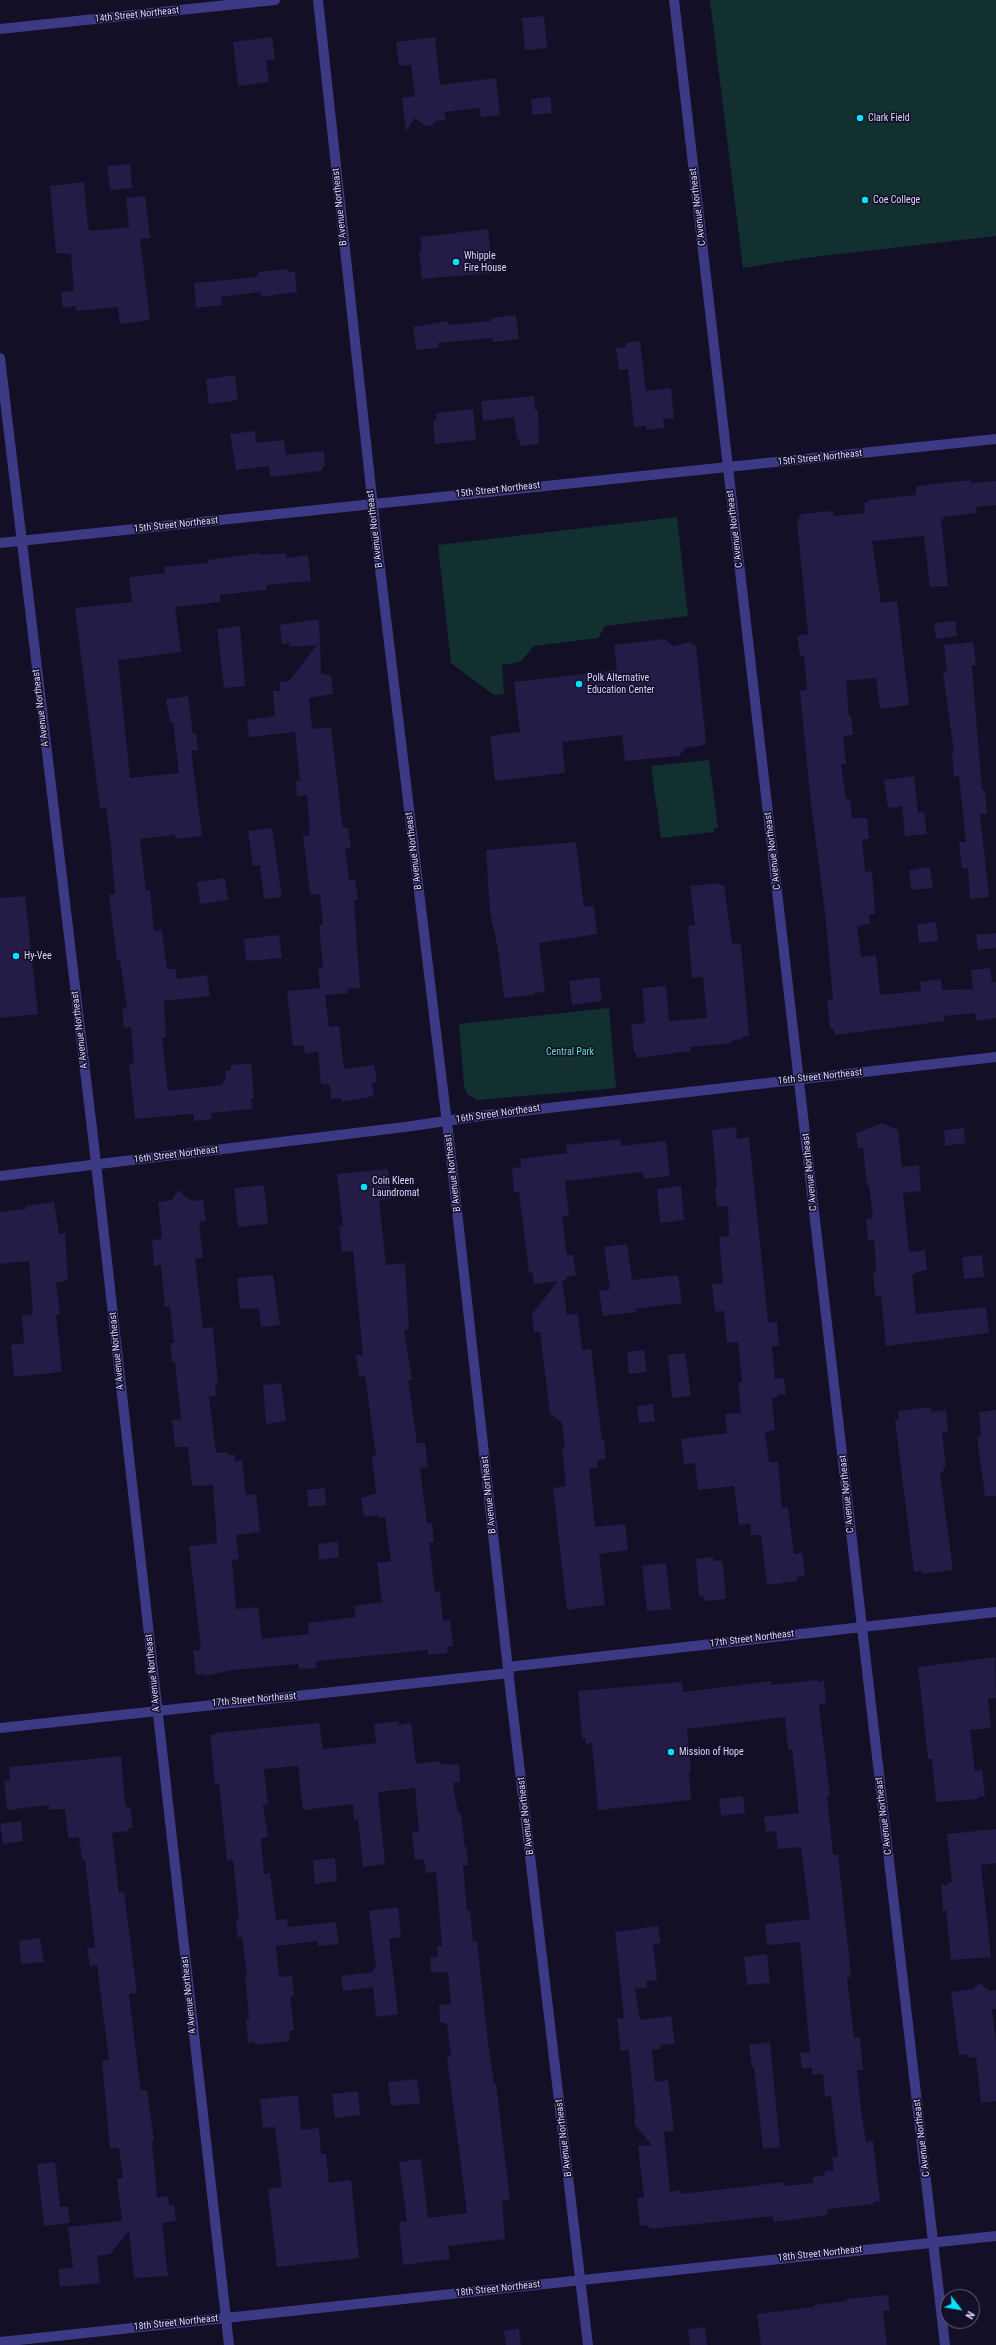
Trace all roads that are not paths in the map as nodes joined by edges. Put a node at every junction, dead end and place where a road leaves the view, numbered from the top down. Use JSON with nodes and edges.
{"nodes":[{"id":1,"x":275,"y":0,"type":"edge"},
{"id":2,"x":318,"y":0,"type":"edge"},
{"id":3,"x":674,"y":0,"type":"edge"},
{"id":4,"x":0,"y":29,"type":"edge"},
{"id":5,"x":0,"y":358,"type":"edge"},
{"id":6,"x":996,"y":439,"type":"edge"},
{"id":7,"x":727,"y":467,"type":"junction"},
{"id":8,"x":372,"y":503,"type":"junction"},
{"id":9,"x":21,"y":541,"type":"junction"},
{"id":10,"x":0,"y":543,"type":"edge"},
{"id":11,"x":996,"y":1057,"type":"edge"},
{"id":12,"x":800,"y":1079,"type":"junction"},
{"id":13,"x":447,"y":1121,"type":"junction"},
{"id":14,"x":96,"y":1165,"type":"junction"},
{"id":15,"x":0,"y":1176,"type":"edge"},
{"id":16,"x":996,"y":1612,"type":"edge"},
{"id":17,"x":862,"y":1626,"type":"junction"},
{"id":18,"x":508,"y":1670,"type":"junction"},
{"id":19,"x":157,"y":1709,"type":"junction"},
{"id":20,"x":0,"y":1728,"type":"edge"},
{"id":21,"x":996,"y":2236,"type":"edge"},
{"id":22,"x":934,"y":2242,"type":"junction"},
{"id":23,"x":581,"y":2280,"type":"junction"},
{"id":24,"x":225,"y":2318,"type":"junction"},
{"id":25,"x":0,"y":2342,"type":"edge"},
{"id":26,"x":229,"y":2345,"type":"edge"},
{"id":27,"x":588,"y":2345,"type":"edge"},
{"id":28,"x":945,"y":2345,"type":"edge"}],
"edges":[{"from":1,"to":4,"type":"street","name":"14th Street Northeast"},
{"from":2,"to":8,"type":"street","name":"B Avenue Northeast"},
{"from":3,"to":7,"type":"street","name":"C Avenue Northeast"},
{"from":5,"to":9,"type":"street","name":"A Avenue Northeast"},
{"from":6,"to":7,"type":"street","name":"15th Street Northeast"},
{"from":7,"to":8,"type":"street","name":"15th Street Northeast"},
{"from":7,"to":12,"type":"street","name":"C Avenue Northeast"},
{"from":8,"to":9,"type":"street","name":"15th Street Northeast"},
{"from":8,"to":13,"type":"street","name":"B Avenue Northeast"},
{"from":9,"to":10,"type":"street","name":"15th Street Northeast"},
{"from":9,"to":14,"type":"street","name":"A Avenue Northeast"},
{"from":11,"to":12,"type":"street","name":"16th Street Northeast"},
{"from":12,"to":13,"type":"street","name":"16th Street Northeast"},
{"from":12,"to":17,"type":"street","name":"C Avenue Northeast"},
{"from":13,"to":14,"type":"street","name":"16th Street Northeast"},
{"from":13,"to":18,"type":"street","name":"B Avenue Northeast"},
{"from":14,"to":15,"type":"street","name":"16th Street Northeast"},
{"from":14,"to":19,"type":"street","name":"A Avenue Northeast"},
{"from":16,"to":17,"type":"street","name":"17th Street Northeast"},
{"from":17,"to":18,"type":"street","name":"17th Street Northeast"},
{"from":17,"to":22,"type":"street","name":"C Avenue Northeast"},
{"from":18,"to":19,"type":"street","name":"17th Street Northeast"},
{"from":18,"to":23,"type":"street","name":"B Avenue Northeast"},
{"from":19,"to":20,"type":"street","name":"17th Street Northeast"},
{"from":19,"to":24,"type":"street","name":"A Avenue Northeast"},
{"from":21,"to":22,"type":"street","name":"18th Street Northeast"},
{"from":22,"to":23,"type":"street","name":"18th Street Northeast"},
{"from":22,"to":28,"type":"street","name":"C Avenue Northeast"},
{"from":23,"to":24,"type":"street","name":"18th Street Northeast"},
{"from":23,"to":27,"type":"street","name":"B Avenue Northeast"},
{"from":24,"to":25,"type":"street","name":"18th Street Northeast"},
{"from":24,"to":26,"type":"street","name":"A Avenue Northeast"}]}
